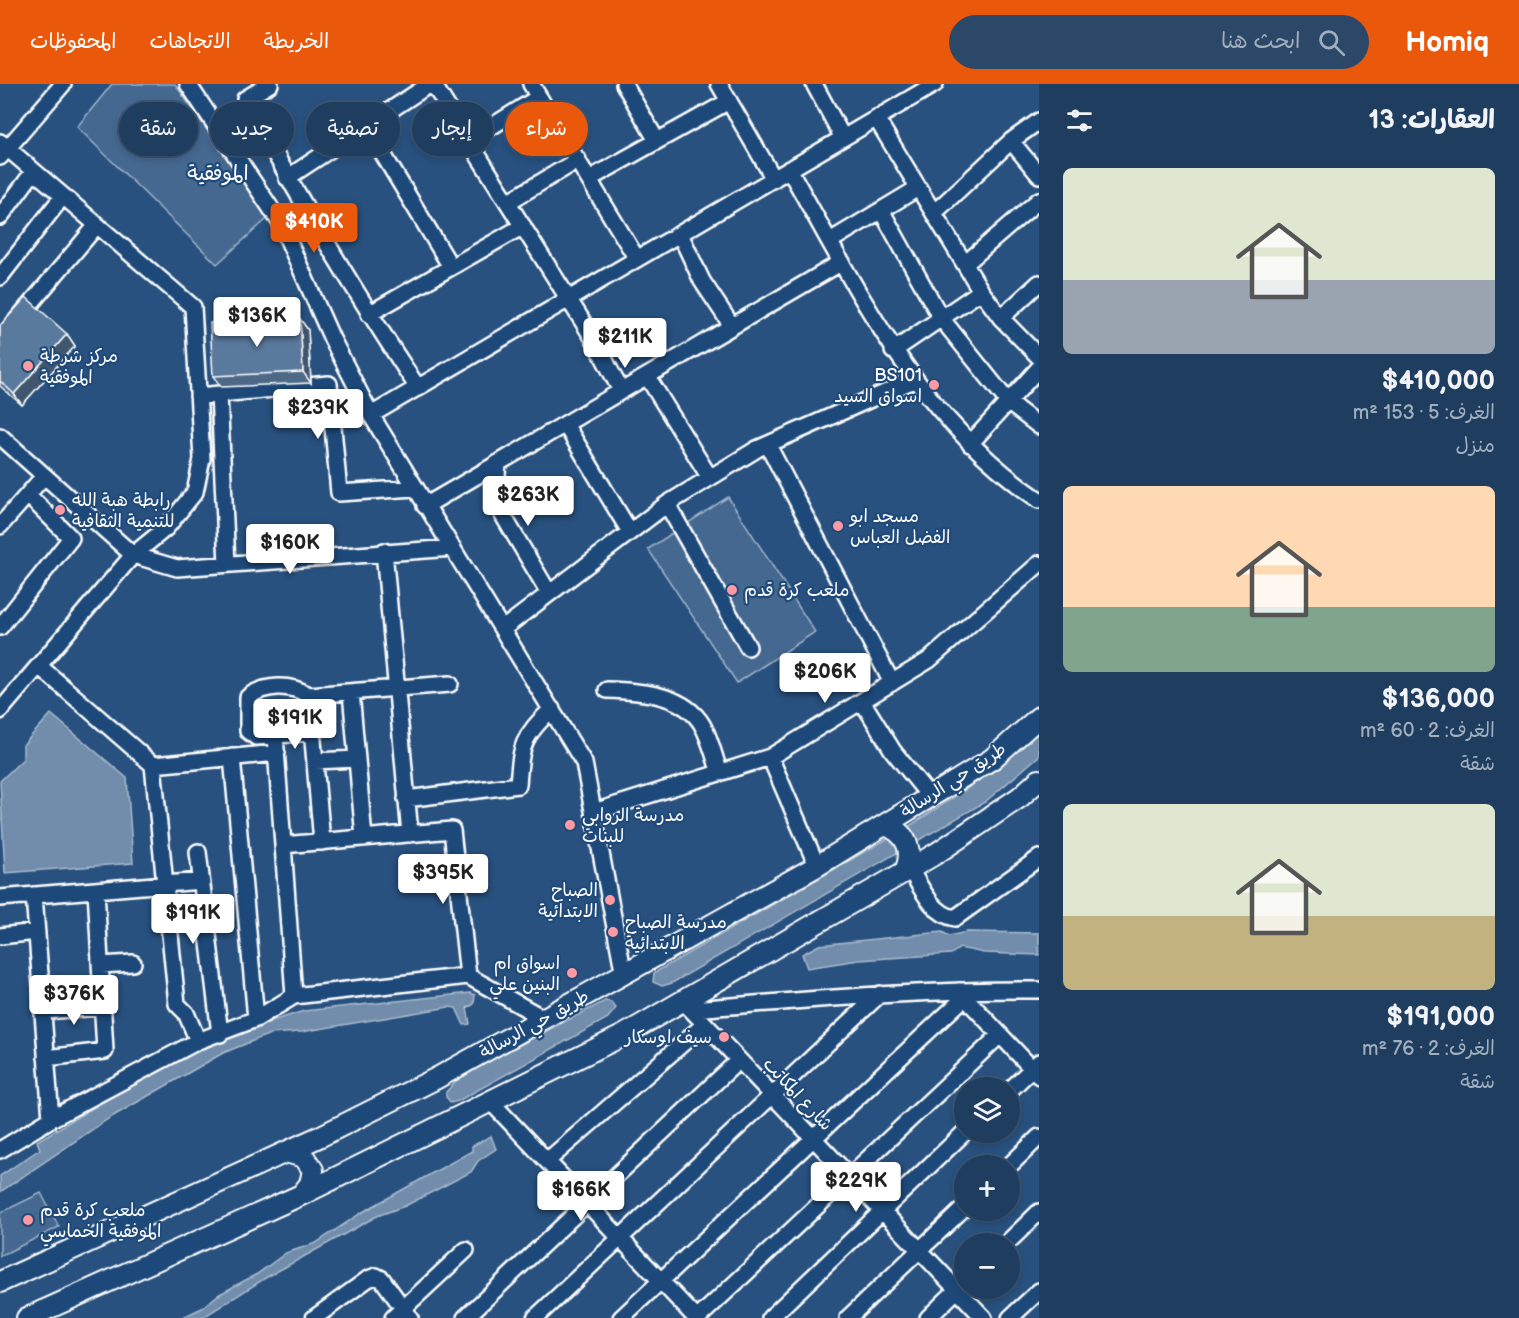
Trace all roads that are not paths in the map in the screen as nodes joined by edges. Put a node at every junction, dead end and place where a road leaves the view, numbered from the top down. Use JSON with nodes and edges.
{"nodes":[{"id":1,"x":63,"y":84,"type":"edge"},
{"id":2,"x":188,"y":84,"type":"edge"},
{"id":3,"x":259,"y":84,"type":"edge"},
{"id":4,"x":270,"y":84,"type":"edge"},
{"id":5,"x":431,"y":84,"type":"edge"},
{"id":6,"x":624,"y":84,"type":"edge"},
{"id":7,"x":719,"y":84,"type":"edge"},
{"id":8,"x":814,"y":84,"type":"edge"},
{"id":9,"x":934,"y":84,"type":"edge"},
{"id":10,"x":535,"y":91,"type":"edge"},
{"id":11,"x":245,"y":99,"type":"junction"},
{"id":12,"x":729,"y":101,"type":"junction"},
{"id":13,"x":444,"y":102,"type":"edge"},
{"id":14,"x":400,"y":104,"type":"edge"},
{"id":15,"x":876,"y":118,"type":"junction"},
{"id":16,"x":1039,"y":121,"type":"edge"},
{"id":17,"x":493,"y":123,"type":"edge"},
{"id":18,"x":843,"y":138,"type":"junction"},
{"id":19,"x":657,"y":141,"type":"junction"},
{"id":20,"x":1011,"y":141,"type":"junction"},
{"id":21,"x":2,"y":149,"type":"edge"},
{"id":22,"x":320,"y":156,"type":"edge"},
{"id":23,"x":384,"y":156,"type":"edge"},
{"id":24,"x":480,"y":156,"type":"edge"},
{"id":25,"x":578,"y":160,"type":"junction"},
{"id":26,"x":789,"y":169,"type":"junction"},
{"id":27,"x":34,"y":171,"type":"junction"},
{"id":28,"x":1039,"y":175,"type":"edge"},
{"id":29,"x":287,"y":178,"type":"junction"},
{"id":30,"x":774,"y":178,"type":"junction"},
{"id":31,"x":589,"y":179,"type":"junction"},
{"id":32,"x":918,"y":188,"type":"junction"},
{"id":33,"x":63,"y":196,"type":"junction"},
{"id":34,"x":1039,"y":200,"type":"edge"},
{"id":35,"x":508,"y":202,"type":"junction"},
{"id":36,"x":881,"y":210,"type":"junction"},
{"id":37,"x":934,"y":213,"type":"junction"},
{"id":38,"x":0,"y":217,"type":"edge"},
{"id":39,"x":97,"y":225,"type":"junction"},
{"id":40,"x":523,"y":226,"type":"junction"},
{"id":41,"x":680,"y":234,"type":"junction"},
{"id":42,"x":830,"y":241,"type":"junction"},
{"id":43,"x":637,"y":259,"type":"junction"},
{"id":44,"x":842,"y":262,"type":"junction"},
{"id":45,"x":966,"y":263,"type":"junction"},
{"id":46,"x":450,"y":267,"type":"junction"},
{"id":47,"x":0,"y":277,"type":"edge"},
{"id":48,"x":1039,"y":283,"type":"edge"},
{"id":49,"x":981,"y":291,"type":"junction"},
{"id":50,"x":569,"y":299,"type":"junction"},
{"id":51,"x":369,"y":314,"type":"junction"},
{"id":52,"x":941,"y":318,"type":"junction"},
{"id":53,"x":1001,"y":318,"type":"junction"},
{"id":54,"x":732,"y":326,"type":"junction"},
{"id":55,"x":0,"y":340,"type":"edge"},
{"id":56,"x":893,"y":351,"type":"junction"},
{"id":57,"x":1039,"y":357,"type":"edge"},
{"id":58,"x":1039,"y":368,"type":"edge"},
{"id":59,"x":647,"y":376,"type":"junction"},
{"id":60,"x":914,"y":380,"type":"junction"},
{"id":61,"x":418,"y":388,"type":"junction"},
{"id":62,"x":621,"y":391,"type":"junction"},
{"id":63,"x":219,"y":394,"type":"junction"},
{"id":64,"x":198,"y":396,"type":"junction"},
{"id":65,"x":1009,"y":403,"type":"junction"},
{"id":66,"x":371,"y":416,"type":"junction"},
{"id":67,"x":565,"y":424,"type":"junction"},
{"id":68,"x":1039,"y":426,"type":"edge"},
{"id":69,"x":0,"y":436,"type":"edge"},
{"id":70,"x":970,"y":444,"type":"junction"},
{"id":71,"x":768,"y":445,"type":"junction"},
{"id":72,"x":498,"y":463,"type":"junction"},
{"id":73,"x":44,"y":476,"type":"junction"},
{"id":74,"x":710,"y":478,"type":"junction"},
{"id":75,"x":415,"y":488,"type":"junction"},
{"id":76,"x":28,"y":495,"type":"junction"},
{"id":77,"x":1039,"y":500,"type":"edge"},
{"id":78,"x":667,"y":504,"type":"junction"},
{"id":79,"x":425,"y":506,"type":"junction"},
{"id":80,"x":0,"y":526,"type":"edge"},
{"id":81,"x":630,"y":532,"type":"junction"},
{"id":82,"x":453,"y":548,"type":"junction"},
{"id":83,"x":384,"y":551,"type":"junction"},
{"id":84,"x":133,"y":555,"type":"junction"},
{"id":85,"x":227,"y":564,"type":"junction"},
{"id":86,"x":1039,"y":564,"type":"edge"},
{"id":87,"x":549,"y":593,"type":"junction"},
{"id":88,"x":0,"y":627,"type":"edge"},
{"id":89,"x":504,"y":628,"type":"junction"},
{"id":90,"x":748,"y":647,"type":"dead end"},
{"id":91,"x":39,"y":666,"type":"junction"},
{"id":92,"x":892,"y":683,"type":"junction"},
{"id":93,"x":450,"y":684,"type":"dead end"},
{"id":94,"x":397,"y":688,"type":"junction"},
{"id":95,"x":607,"y":690,"type":"dead end"},
{"id":96,"x":351,"y":692,"type":"junction"},
{"id":97,"x":309,"y":695,"type":"junction"},
{"id":98,"x":862,"y":701,"type":"junction"},
{"id":99,"x":552,"y":709,"type":"junction"},
{"id":100,"x":0,"y":711,"type":"edge"},
{"id":101,"x":1039,"y":717,"type":"edge"},
{"id":102,"x":312,"y":732,"type":"junction"},
{"id":103,"x":275,"y":735,"type":"junction"},
{"id":104,"x":276,"y":753,"type":"junction"},
{"id":105,"x":232,"y":757,"type":"junction"},
{"id":106,"x":770,"y":757,"type":"junction"},
{"id":107,"x":357,"y":759,"type":"junction"},
{"id":108,"x":315,"y":761,"type":"junction"},
{"id":109,"x":153,"y":765,"type":"junction"},
{"id":110,"x":720,"y":773,"type":"junction"},
{"id":111,"x":1039,"y":780,"type":"edge"},
{"id":112,"x":931,"y":798,"type":"junction"},
{"id":113,"x":406,"y":799,"type":"junction"},
{"id":114,"x":594,"y":812,"type":"junction"},
{"id":115,"x":899,"y":820,"type":"junction"},
{"id":116,"x":410,"y":834,"type":"junction"},
{"id":117,"x":364,"y":838,"type":"junction"},
{"id":118,"x":322,"y":842,"type":"junction"},
{"id":119,"x":283,"y":845,"type":"junction"},
{"id":120,"x":198,"y":852,"type":"dead end"},
{"id":121,"x":1039,"y":858,"type":"edge"},
{"id":122,"x":917,"y":860,"type":"junction"},
{"id":123,"x":817,"y":866,"type":"junction"},
{"id":124,"x":201,"y":881,"type":"junction"},
{"id":125,"x":164,"y":884,"type":"junction"},
{"id":126,"x":96,"y":890,"type":"junction"},
{"id":127,"x":34,"y":895,"type":"junction"},
{"id":128,"x":0,"y":898,"type":"edge"},
{"id":129,"x":37,"y":932,"type":"junction"},
{"id":130,"x":0,"y":936,"type":"edge"},
{"id":131,"x":134,"y":963,"type":"dead end"},
{"id":132,"x":100,"y":965,"type":"junction"},
{"id":133,"x":624,"y":975,"type":"junction"},
{"id":134,"x":468,"y":976,"type":"junction"},
{"id":135,"x":1039,"y":990,"type":"edge"},
{"id":136,"x":880,"y":994,"type":"junction"},
{"id":137,"x":961,"y":994,"type":"junction"},
{"id":138,"x":294,"y":996,"type":"junction"},
{"id":139,"x":688,"y":1005,"type":"junction"},
{"id":140,"x":103,"y":1007,"type":"junction"},
{"id":141,"x":43,"y":1011,"type":"junction"},
{"id":142,"x":543,"y":1018,"type":"junction"},
{"id":143,"x":256,"y":1019,"type":"junction"},
{"id":144,"x":705,"y":1024,"type":"junction"},
{"id":145,"x":220,"y":1034,"type":"junction"},
{"id":146,"x":1000,"y":1035,"type":"junction"},
{"id":147,"x":198,"y":1041,"type":"junction"},
{"id":148,"x":46,"y":1058,"type":"junction"},
{"id":149,"x":739,"y":1060,"type":"junction"},
{"id":150,"x":1037,"y":1069,"type":"edge"},
{"id":151,"x":1020,"y":1082,"type":"edge"},
{"id":152,"x":773,"y":1095,"type":"junction"},
{"id":153,"x":490,"y":1102,"type":"junction"},
{"id":154,"x":51,"y":1119,"type":"junction"},
{"id":155,"x":321,"y":1136,"type":"junction"},
{"id":156,"x":1039,"y":1137,"type":"edge"},
{"id":157,"x":814,"y":1138,"type":"junction"},
{"id":158,"x":954,"y":1142,"type":"edge"},
{"id":159,"x":0,"y":1150,"type":"edge"},
{"id":160,"x":286,"y":1152,"type":"junction"},
{"id":161,"x":1020,"y":1155,"type":"edge"},
{"id":162,"x":547,"y":1161,"type":"junction"},
{"id":163,"x":341,"y":1174,"type":"junction"},
{"id":164,"x":849,"y":1176,"type":"junction"},
{"id":165,"x":301,"y":1195,"type":"junction"},
{"id":166,"x":587,"y":1203,"type":"junction"},
{"id":167,"x":882,"y":1211,"type":"junction"},
{"id":168,"x":1039,"y":1212,"type":"edge"},
{"id":169,"x":954,"y":1218,"type":"edge"},
{"id":170,"x":1017,"y":1233,"type":"edge"},
{"id":171,"x":620,"y":1238,"type":"junction"},
{"id":172,"x":466,"y":1250,"type":"dead end"},
{"id":173,"x":920,"y":1250,"type":"junction"},
{"id":174,"x":954,"y":1280,"type":"edge"},
{"id":175,"x":661,"y":1281,"type":"junction"},
{"id":176,"x":0,"y":1282,"type":"edge"},
{"id":177,"x":1039,"y":1291,"type":"edge"},
{"id":178,"x":954,"y":1293,"type":"edge"},
{"id":179,"x":970,"y":1299,"type":"edge"},
{"id":180,"x":401,"y":1315,"type":"edge"},
{"id":181,"x":27,"y":1318,"type":"edge"},
{"id":182,"x":314,"y":1318,"type":"edge"},
{"id":183,"x":465,"y":1318,"type":"edge"},
{"id":184,"x":535,"y":1318,"type":"edge"},
{"id":185,"x":621,"y":1318,"type":"edge"},
{"id":186,"x":697,"y":1318,"type":"edge"},
{"id":187,"x":770,"y":1318,"type":"edge"},
{"id":188,"x":848,"y":1318,"type":"edge"},
{"id":189,"x":928,"y":1318,"type":"edge"},
{"id":190,"x":984,"y":1318,"type":"edge"},
{"id":191,"x":1010,"y":1318,"type":"edge"}],
"edges":[{"from":1,"to":21,"type":"street"},
{"from":2,"to":66,"type":"street"},
{"from":3,"to":11,"type":"street"},
{"from":4,"to":11,"type":"street"},
{"from":5,"to":13,"type":"street"},
{"from":5,"to":14,"type":"street"},
{"from":6,"to":19,"type":"street"},
{"from":7,"to":12,"type":"street"},
{"from":8,"to":18,"type":"street"},
{"from":9,"to":15,"type":"street"},
{"from":10,"to":17,"type":"street"},
{"from":10,"to":25,"type":"street"},
{"from":11,"to":29,"type":"street"},
{"from":12,"to":19,"type":"street"},
{"from":12,"to":30,"type":"street"},
{"from":15,"to":18,"type":"street"},
{"from":15,"to":32,"type":"street"},
{"from":16,"to":20,"type":"street"},
{"from":18,"to":26,"type":"street"},
{"from":19,"to":31,"type":"street"},
{"from":20,"to":28,"type":"street"},
{"from":20,"to":37,"type":"street"},
{"from":21,"to":27,"type":"street"},
{"from":22,"to":29,"type":"street"},
{"from":23,"to":46,"type":"street"},
{"from":24,"to":35,"type":"street"},
{"from":25,"to":31,"type":"street"},
{"from":25,"to":35,"type":"street"},
{"from":26,"to":30,"type":"street"},
{"from":26,"to":42,"type":"street"},
{"from":27,"to":33,"type":"street"},
{"from":27,"to":38,"type":"street"},
{"from":29,"to":51,"type":"street"},
{"from":30,"to":41,"type":"street"},
{"from":31,"to":43,"type":"street"},
{"from":32,"to":36,"type":"street"},
{"from":32,"to":37,"type":"street"},
{"from":33,"to":39,"type":"street"},
{"from":33,"to":47,"type":"street"},
{"from":34,"to":45,"type":"street"},
{"from":35,"to":40,"type":"street"},
{"from":36,"to":42,"type":"street"},
{"from":36,"to":52,"type":"street"},
{"from":37,"to":45,"type":"street"},
{"from":39,"to":55,"type":"street"},
{"from":39,"to":64,"type":"street"},
{"from":40,"to":46,"type":"street"},
{"from":40,"to":50,"type":"street"},
{"from":41,"to":43,"type":"street"},
{"from":41,"to":54,"type":"street"},
{"from":42,"to":44,"type":"street"},
{"from":43,"to":50,"type":"street"},
{"from":44,"to":54,"type":"street"},
{"from":44,"to":56,"type":"street"},
{"from":45,"to":49,"type":"street"},
{"from":46,"to":51,"type":"street"},
{"from":48,"to":53,"type":"street"},
{"from":49,"to":52,"type":"street"},
{"from":49,"to":53,"type":"street"},
{"from":50,"to":61,"type":"street"},
{"from":50,"to":62,"type":"street"},
{"from":51,"to":61,"type":"street"},
{"from":52,"to":56,"type":"street"},
{"from":52,"to":65,"type":"street"},
{"from":53,"to":57,"type":"street"},
{"from":54,"to":59,"type":"street"},
{"from":56,"to":60,"type":"street"},
{"from":58,"to":65,"type":"street"},
{"from":59,"to":62,"type":"street"},
{"from":59,"to":74,"type":"street"},
{"from":60,"to":70,"type":"street"},
{"from":60,"to":71,"type":"street"},
{"from":61,"to":66,"type":"street"},
{"from":62,"to":67,"type":"street"},
{"from":63,"to":64,"type":"street"},
{"from":63,"to":75,"type":"street"},
{"from":63,"to":85,"type":"street"},
{"from":64,"to":84,"type":"street"},
{"from":65,"to":68,"type":"street"},
{"from":65,"to":70,"type":"street"},
{"from":66,"to":75,"type":"street"},
{"from":67,"to":72,"type":"street"},
{"from":67,"to":81,"type":"street"},
{"from":69,"to":73,"type":"street"},
{"from":70,"to":77,"type":"street"},
{"from":71,"to":74,"type":"street"},
{"from":71,"to":92,"type":"street"},
{"from":72,"to":79,"type":"street"},
{"from":72,"to":87,"type":"street"},
{"from":73,"to":76,"type":"street"},
{"from":73,"to":84,"type":"street"},
{"from":74,"to":78,"type":"street"},
{"from":75,"to":79,"type":"street"},
{"from":76,"to":80,"type":"street"},
{"from":76,"to":88,"type":"street"},
{"from":78,"to":81,"type":"street"},
{"from":78,"to":90,"type":"street"},
{"from":79,"to":82,"type":"street"},
{"from":81,"to":87,"type":"street"},
{"from":82,"to":83,"type":"street"},
{"from":82,"to":89,"type":"street"},
{"from":83,"to":85,"type":"street"},
{"from":83,"to":94,"type":"street"},
{"from":84,"to":85,"type":"street"},
{"from":84,"to":91,"type":"street"},
{"from":86,"to":92,"type":"street"},
{"from":87,"to":89,"type":"street"},
{"from":89,"to":99,"type":"street"},
{"from":91,"to":100,"type":"street"},
{"from":91,"to":109,"type":"street"},
{"from":92,"to":98,"type":"street"},
{"from":93,"to":94,"type":"street"},
{"from":94,"to":96,"type":"street"},
{"from":94,"to":113,"type":"street"},
{"from":95,"to":110,"type":"street"},
{"from":96,"to":97,"type":"street"},
{"from":96,"to":107,"type":"street"},
{"from":97,"to":102,"type":"street"},
{"from":97,"to":103,"type":"street"},
{"from":98,"to":106,"type":"street"},
{"from":98,"to":112,"type":"street"},
{"from":99,"to":113,"type":"street"},
{"from":99,"to":114,"type":"street"},
{"from":101,"to":112,"type":"main road","name":"طريق حي الرسالة"},
{"from":102,"to":103,"type":"street"},
{"from":102,"to":108,"type":"street"},
{"from":103,"to":104,"type":"street"},
{"from":104,"to":105,"type":"street"},
{"from":104,"to":119,"type":"street"},
{"from":105,"to":109,"type":"street"},
{"from":105,"to":143,"type":"street"},
{"from":106,"to":110,"type":"street"},
{"from":106,"to":123,"type":"street"},
{"from":107,"to":108,"type":"street"},
{"from":107,"to":117,"type":"street"},
{"from":108,"to":118,"type":"street"},
{"from":109,"to":125,"type":"street"},
{"from":110,"to":114,"type":"street"},
{"from":111,"to":122,"type":"main road"},
{"from":112,"to":115,"type":"main road","name":"طريق حي الرسالة"},
{"from":113,"to":116,"type":"street"},
{"from":114,"to":133,"type":"street"},
{"from":115,"to":122,"type":"main road"},
{"from":115,"to":123,"type":"main road","name":"طريق حي الرسالة"},
{"from":116,"to":117,"type":"street"},
{"from":116,"to":134,"type":"street"},
{"from":117,"to":118,"type":"street"},
{"from":118,"to":119,"type":"street"},
{"from":119,"to":138,"type":"street"},
{"from":120,"to":124,"type":"street"},
{"from":121,"to":122,"type":"street"},
{"from":122,"to":139,"type":"main road"},
{"from":123,"to":133,"type":"main road","name":"طريق حي الرسالة"},
{"from":124,"to":125,"type":"street"},
{"from":124,"to":145,"type":"street"},
{"from":125,"to":126,"type":"street"},
{"from":125,"to":147,"type":"street"},
{"from":126,"to":127,"type":"street"},
{"from":126,"to":132,"type":"street"},
{"from":127,"to":128,"type":"street"},
{"from":127,"to":129,"type":"street"},
{"from":129,"to":130,"type":"street"},
{"from":129,"to":141,"type":"street"},
{"from":131,"to":132,"type":"street"},
{"from":132,"to":140,"type":"street"},
{"from":133,"to":142,"type":"main road","name":"طريق حي الرسالة"},
{"from":134,"to":138,"type":"street"},
{"from":134,"to":142,"type":"street"},
{"from":135,"to":137,"type":"street"},
{"from":136,"to":137,"type":"street"},
{"from":136,"to":139,"type":"street"},
{"from":136,"to":152,"type":"street"},
{"from":137,"to":146,"type":"street"},
{"from":137,"to":157,"type":"street"},
{"from":138,"to":143,"type":"street"},
{"from":139,"to":144,"type":"street","name":"شارع المكاتب"},
{"from":139,"to":153,"type":"main road"},
{"from":140,"to":141,"type":"street"},
{"from":140,"to":148,"type":"street"},
{"from":141,"to":148,"type":"street"},
{"from":142,"to":155,"type":"main road","name":"طريق حي الرسالة"},
{"from":143,"to":145,"type":"street"},
{"from":144,"to":149,"type":"street","name":"شارع المكاتب"},
{"from":144,"to":162,"type":"street"},
{"from":145,"to":147,"type":"street"},
{"from":146,"to":150,"type":"street"},
{"from":146,"to":164,"type":"street"},
{"from":147,"to":154,"type":"street"},
{"from":148,"to":154,"type":"street"},
{"from":149,"to":152,"type":"street","name":"شارع المكاتب"},
{"from":149,"to":166,"type":"street"},
{"from":150,"to":151,"type":"street"},
{"from":152,"to":157,"type":"street","name":"شارع المكاتب"},
{"from":152,"to":171,"type":"street"},
{"from":153,"to":162,"type":"street"},
{"from":153,"to":163,"type":"main road"},
{"from":154,"to":159,"type":"street"},
{"from":155,"to":160,"type":"main road","name":"طريق حي الرسالة"},
{"from":155,"to":163,"type":"main road"},
{"from":156,"to":161,"type":"street"},
{"from":157,"to":164,"type":"street","name":"شارع المكاتب"},
{"from":157,"to":175,"type":"street"},
{"from":158,"to":167,"type":"street"},
{"from":160,"to":165,"type":"main road"},
{"from":160,"to":176,"type":"main road","name":"طريق حي الرسالة"},
{"from":162,"to":166,"type":"street"},
{"from":163,"to":165,"type":"main road"},
{"from":164,"to":167,"type":"street","name":"شارع المكاتب"},
{"from":164,"to":186,"type":"street"},
{"from":165,"to":181,"type":"main road"},
{"from":166,"to":171,"type":"street"},
{"from":166,"to":183,"type":"street"},
{"from":167,"to":173,"type":"street","name":"شارع المكاتب"},
{"from":167,"to":187,"type":"street"},
{"from":168,"to":170,"type":"street"},
{"from":169,"to":173,"type":"street"},
{"from":171,"to":175,"type":"street"},
{"from":171,"to":184,"type":"street"},
{"from":172,"to":180,"type":"street"},
{"from":173,"to":174,"type":"street","name":"شارع المكاتب"},
{"from":173,"to":188,"type":"street"},
{"from":175,"to":185,"type":"street"},
{"from":175,"to":186,"type":"street"},
{"from":177,"to":191,"type":"street"},
{"from":178,"to":189,"type":"street"},
{"from":179,"to":190,"type":"street","name":"شارع المكاتب"},
{"from":180,"to":182,"type":"street"}]}
